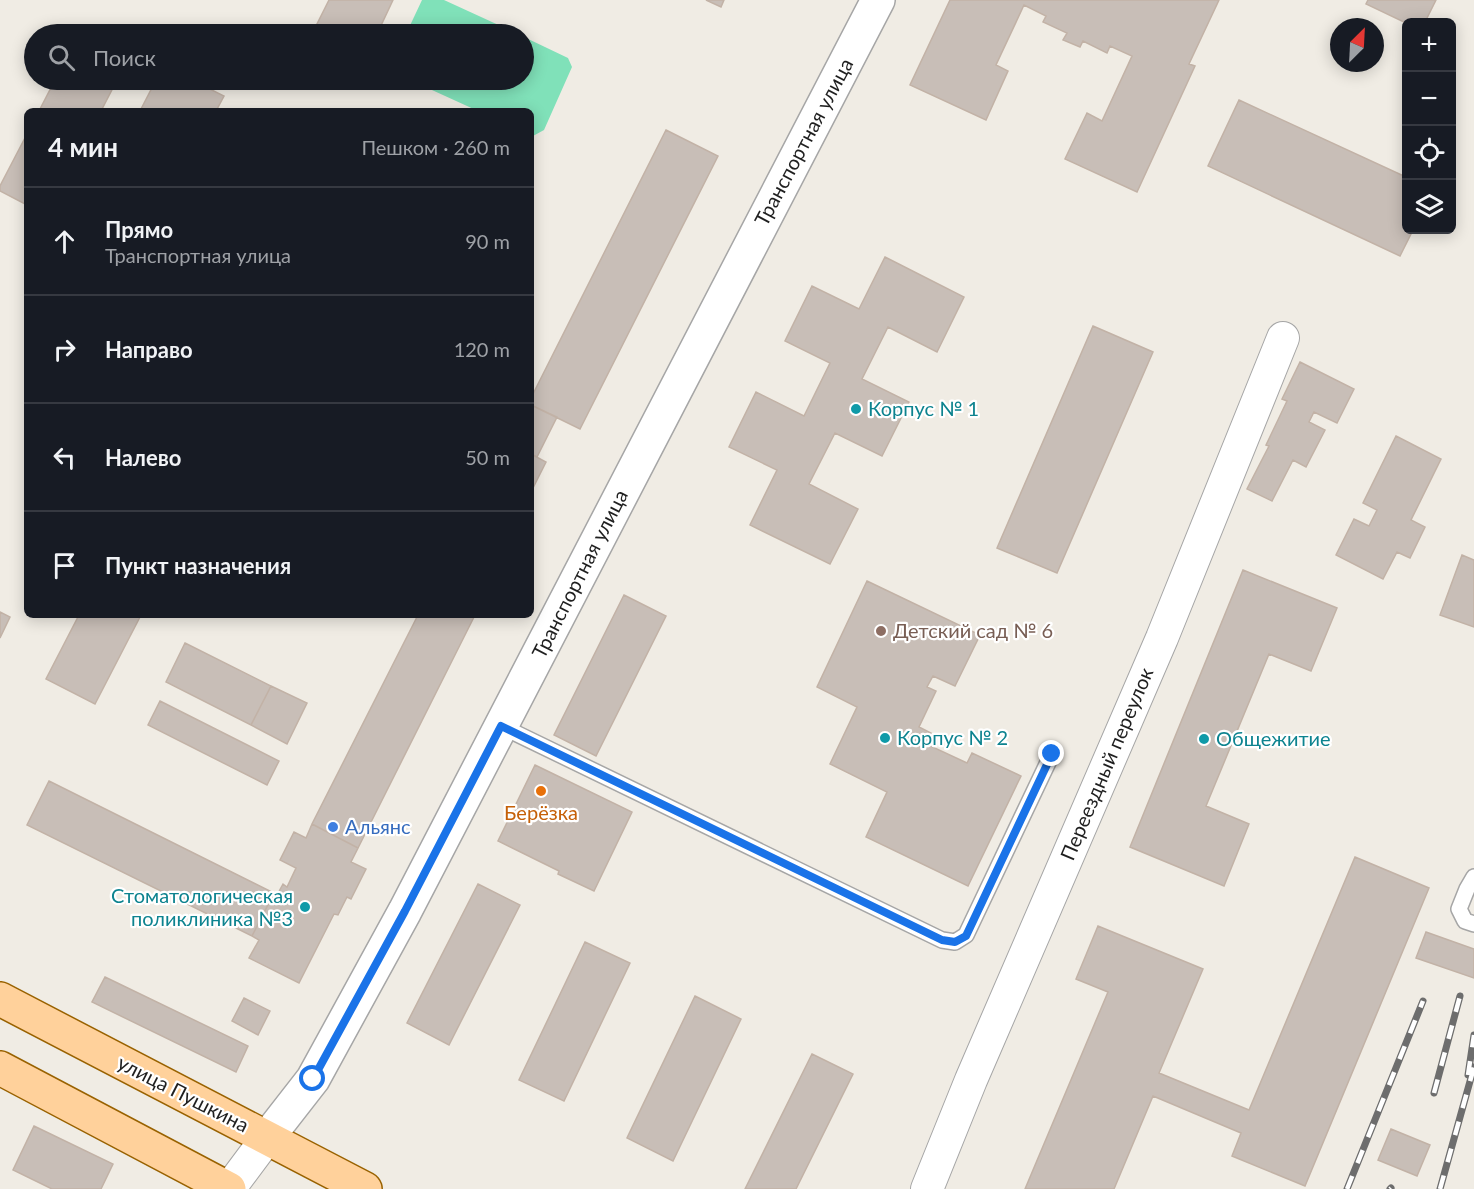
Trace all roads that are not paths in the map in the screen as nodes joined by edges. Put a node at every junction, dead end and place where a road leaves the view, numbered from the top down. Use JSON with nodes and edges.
{"nodes":[{"id":1,"x":878,"y":0,"type":"edge"},
{"id":2,"x":1283,"y":338,"type":"dead end"},
{"id":3,"x":501,"y":726,"type":"junction"},
{"id":4,"x":1052,"y":754,"type":"dead end"},
{"id":5,"x":1474,"y":877,"type":"edge"},
{"id":6,"x":1474,"y":924,"type":"edge"},
{"id":7,"x":0,"y":999,"type":"edge"},
{"id":8,"x":0,"y":1068,"type":"edge"},
{"id":9,"x":267,"y":1138,"type":"junction"},
{"id":10,"x":229,"y":1189,"type":"edge"},
{"id":11,"x":365,"y":1189,"type":"edge"},
{"id":12,"x":927,"y":1189,"type":"edge"}],
"edges":[{"from":1,"to":3,"type":"street","name":"Транспортная улица"},
{"from":2,"to":12,"type":"street","name":"Переездный переулок"},
{"from":3,"to":4,"type":"lane"},
{"from":3,"to":9,"type":"street","name":"Транспортная улица"},
{"from":5,"to":6,"type":"lane"},
{"from":7,"to":9,"type":"main road","name":"улица Пушкина"},
{"from":8,"to":10,"type":"main road"},
{"from":9,"to":10,"type":"street"},
{"from":9,"to":11,"type":"main road","name":"улица Пушкина"}]}
